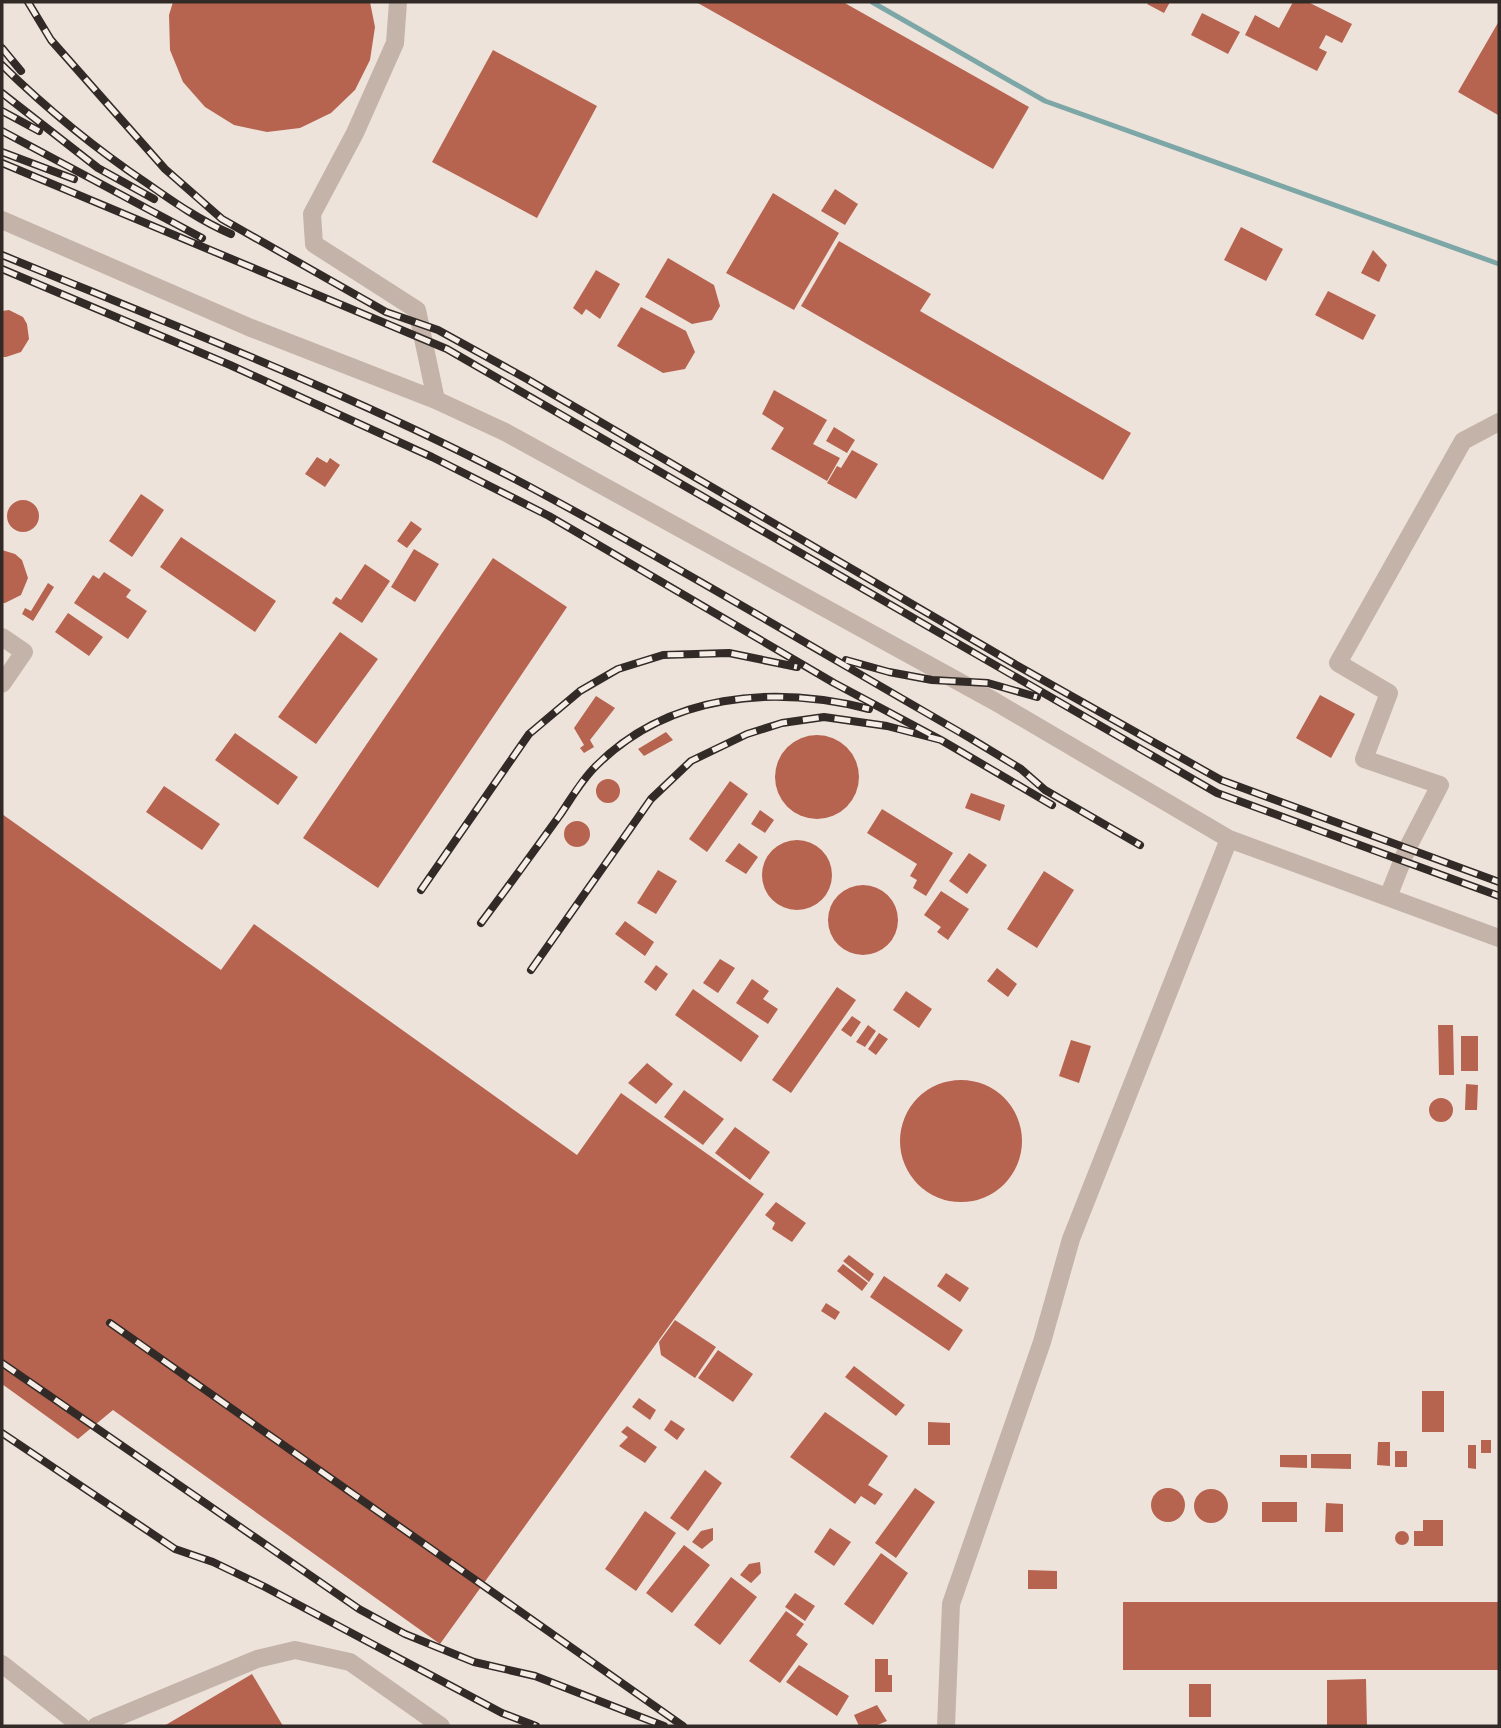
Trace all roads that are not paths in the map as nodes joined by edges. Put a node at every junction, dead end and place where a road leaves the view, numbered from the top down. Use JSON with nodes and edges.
{"nodes":[{"id":1,"x":398,"y":2,"type":"edge"},
{"id":2,"x":2,"y":220,"type":"edge"},
{"id":3,"x":436,"y":400,"type":"junction"},
{"id":4,"x":1499,"y":422,"type":"edge"},
{"id":5,"x":2,"y":637,"type":"edge"},
{"id":6,"x":2,"y":684,"type":"edge"},
{"id":7,"x":1229,"y":839,"type":"junction"},
{"id":8,"x":1388,"y":897,"type":"junction"},
{"id":9,"x":1499,"y":938,"type":"edge"},
{"id":10,"x":2,"y":1664,"type":"edge"},
{"id":11,"x":81,"y":1726,"type":"edge"},
{"id":12,"x":96,"y":1726,"type":"edge"},
{"id":13,"x":441,"y":1726,"type":"edge"},
{"id":14,"x":946,"y":1726,"type":"edge"}],
"edges":[{"from":1,"to":3,"type":"lane"},
{"from":2,"to":3,"type":"lane"},
{"from":3,"to":7,"type":"lane"},
{"from":4,"to":8,"type":"lane"},
{"from":5,"to":6,"type":"lane"},
{"from":7,"to":8,"type":"lane"},
{"from":7,"to":14,"type":"lane"},
{"from":8,"to":9,"type":"lane"},
{"from":10,"to":11,"type":"lane"},
{"from":12,"to":13,"type":"lane"}]}
